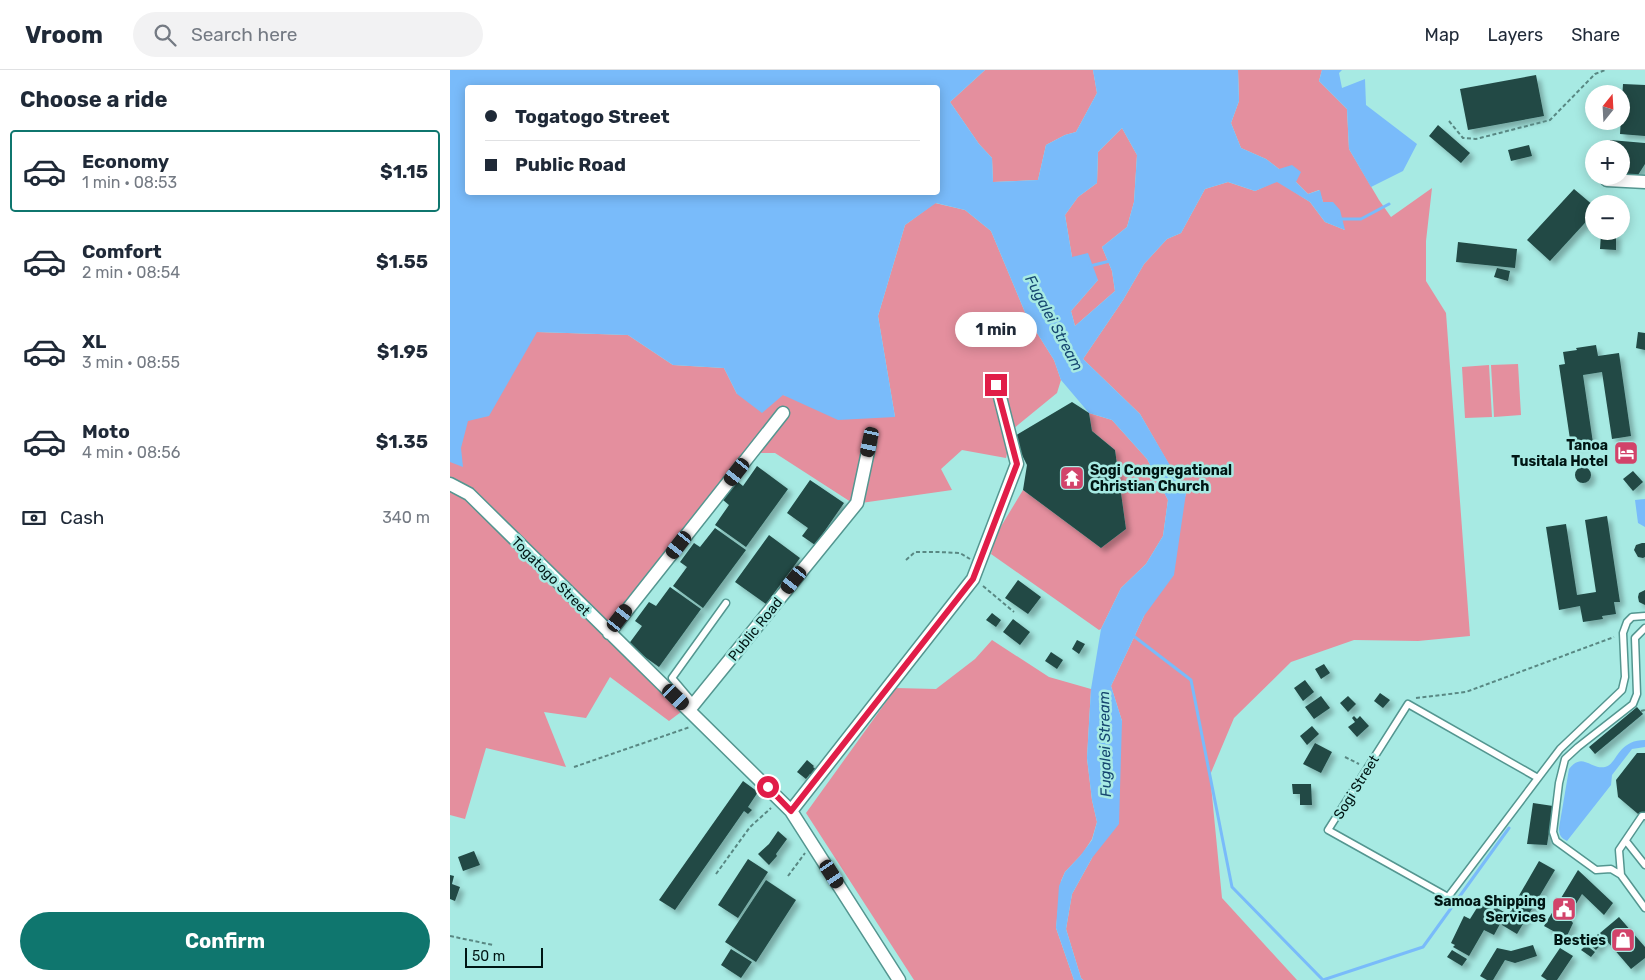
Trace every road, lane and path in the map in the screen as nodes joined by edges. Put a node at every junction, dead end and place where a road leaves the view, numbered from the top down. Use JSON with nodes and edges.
{"nodes":[{"id":1,"x":1605,"y":70,"type":"edge"},
{"id":2,"x":1449,"y":121,"type":"dead end"},
{"id":3,"x":1630,"y":181,"type":"edge"},
{"id":4,"x":1645,"y":182,"type":"edge"},
{"id":5,"x":996,"y":385,"type":"dead end"},
{"id":6,"x":783,"y":413,"type":"dead end"},
{"id":7,"x":870,"y":442,"type":"dead end"},
{"id":8,"x":450,"y":484,"type":"edge"},
{"id":9,"x":906,"y":560,"type":"dead end"},
{"id":10,"x":979,"y":564,"type":"junction"},
{"id":11,"x":973,"y":579,"type":"junction"},
{"id":12,"x":726,"y":603,"type":"dead end"},
{"id":13,"x":1014,"y":612,"type":"dead end"},
{"id":14,"x":1645,"y":616,"type":"edge"},
{"id":15,"x":1645,"y":628,"type":"edge"},
{"id":16,"x":609,"y":633,"type":"junction"},
{"id":17,"x":1623,"y":633,"type":"junction"},
{"id":18,"x":1414,"y":699,"type":"dead end"},
{"id":19,"x":692,"y":707,"type":"junction"},
{"id":20,"x":1645,"y":710,"type":"edge"},
{"id":21,"x":1641,"y":711,"type":"dead end"},
{"id":22,"x":702,"y":722,"type":"junction"},
{"id":23,"x":1346,"y":757,"type":"dead end"},
{"id":24,"x":1361,"y":765,"type":"dead end"},
{"id":25,"x":574,"y":767,"type":"dead end"},
{"id":26,"x":1538,"y":778,"type":"junction"},
{"id":27,"x":781,"y":800,"type":"junction"},
{"id":28,"x":791,"y":811,"type":"junction"},
{"id":29,"x":1645,"y":816,"type":"edge"},
{"id":30,"x":1626,"y":841,"type":"junction"},
{"id":31,"x":812,"y":843,"type":"junction"},
{"id":32,"x":1645,"y":865,"type":"edge"},
{"id":33,"x":716,"y":874,"type":"dead end"},
{"id":34,"x":1621,"y":875,"type":"junction"},
{"id":35,"x":788,"y":876,"type":"dead end"},
{"id":36,"x":1645,"y":908,"type":"edge"},
{"id":37,"x":450,"y":936,"type":"edge"},
{"id":38,"x":493,"y":945,"type":"dead end"},
{"id":39,"x":899,"y":980,"type":"edge"}],
"edges":[{"from":1,"to":2,"type":"path"},
{"from":3,"to":4,"type":"street"},
{"from":5,"to":10,"type":"street"},
{"from":6,"to":16,"type":"street"},
{"from":7,"to":19,"type":"street","name":"Public Road"},
{"from":8,"to":16,"type":"street","name":"Togatogo Street"},
{"from":9,"to":10,"type":"path"},
{"from":10,"to":11,"type":"street"},
{"from":11,"to":13,"type":"path"},
{"from":11,"to":28,"type":"street"},
{"from":12,"to":19,"type":"lane"},
{"from":14,"to":17,"type":"lane"},
{"from":15,"to":34,"type":"lane"},
{"from":16,"to":19,"type":"street","name":"Togatogo Street"},
{"from":17,"to":18,"type":"path"},
{"from":17,"to":26,"type":"lane","name":"Sogi Street"},
{"from":19,"to":22,"type":"street","name":"Togatogo Street"},
{"from":20,"to":21,"type":"path"},
{"from":22,"to":25,"type":"path"},
{"from":22,"to":27,"type":"street","name":"Togatogo Street"},
{"from":23,"to":24,"type":"path"},
{"from":26,"to":26,"type":"lane","name":"Sogi Street"},
{"from":27,"to":28,"type":"street","name":"Togatogo Street"},
{"from":27,"to":33,"type":"path"},
{"from":28,"to":31,"type":"street","name":"Togatogo Street"},
{"from":29,"to":30,"type":"lane"},
{"from":30,"to":32,"type":"lane"},
{"from":30,"to":34,"type":"lane"},
{"from":31,"to":35,"type":"path"},
{"from":31,"to":39,"type":"street","name":"Togatogo Street"},
{"from":34,"to":36,"type":"lane"},
{"from":37,"to":38,"type":"path"}]}
